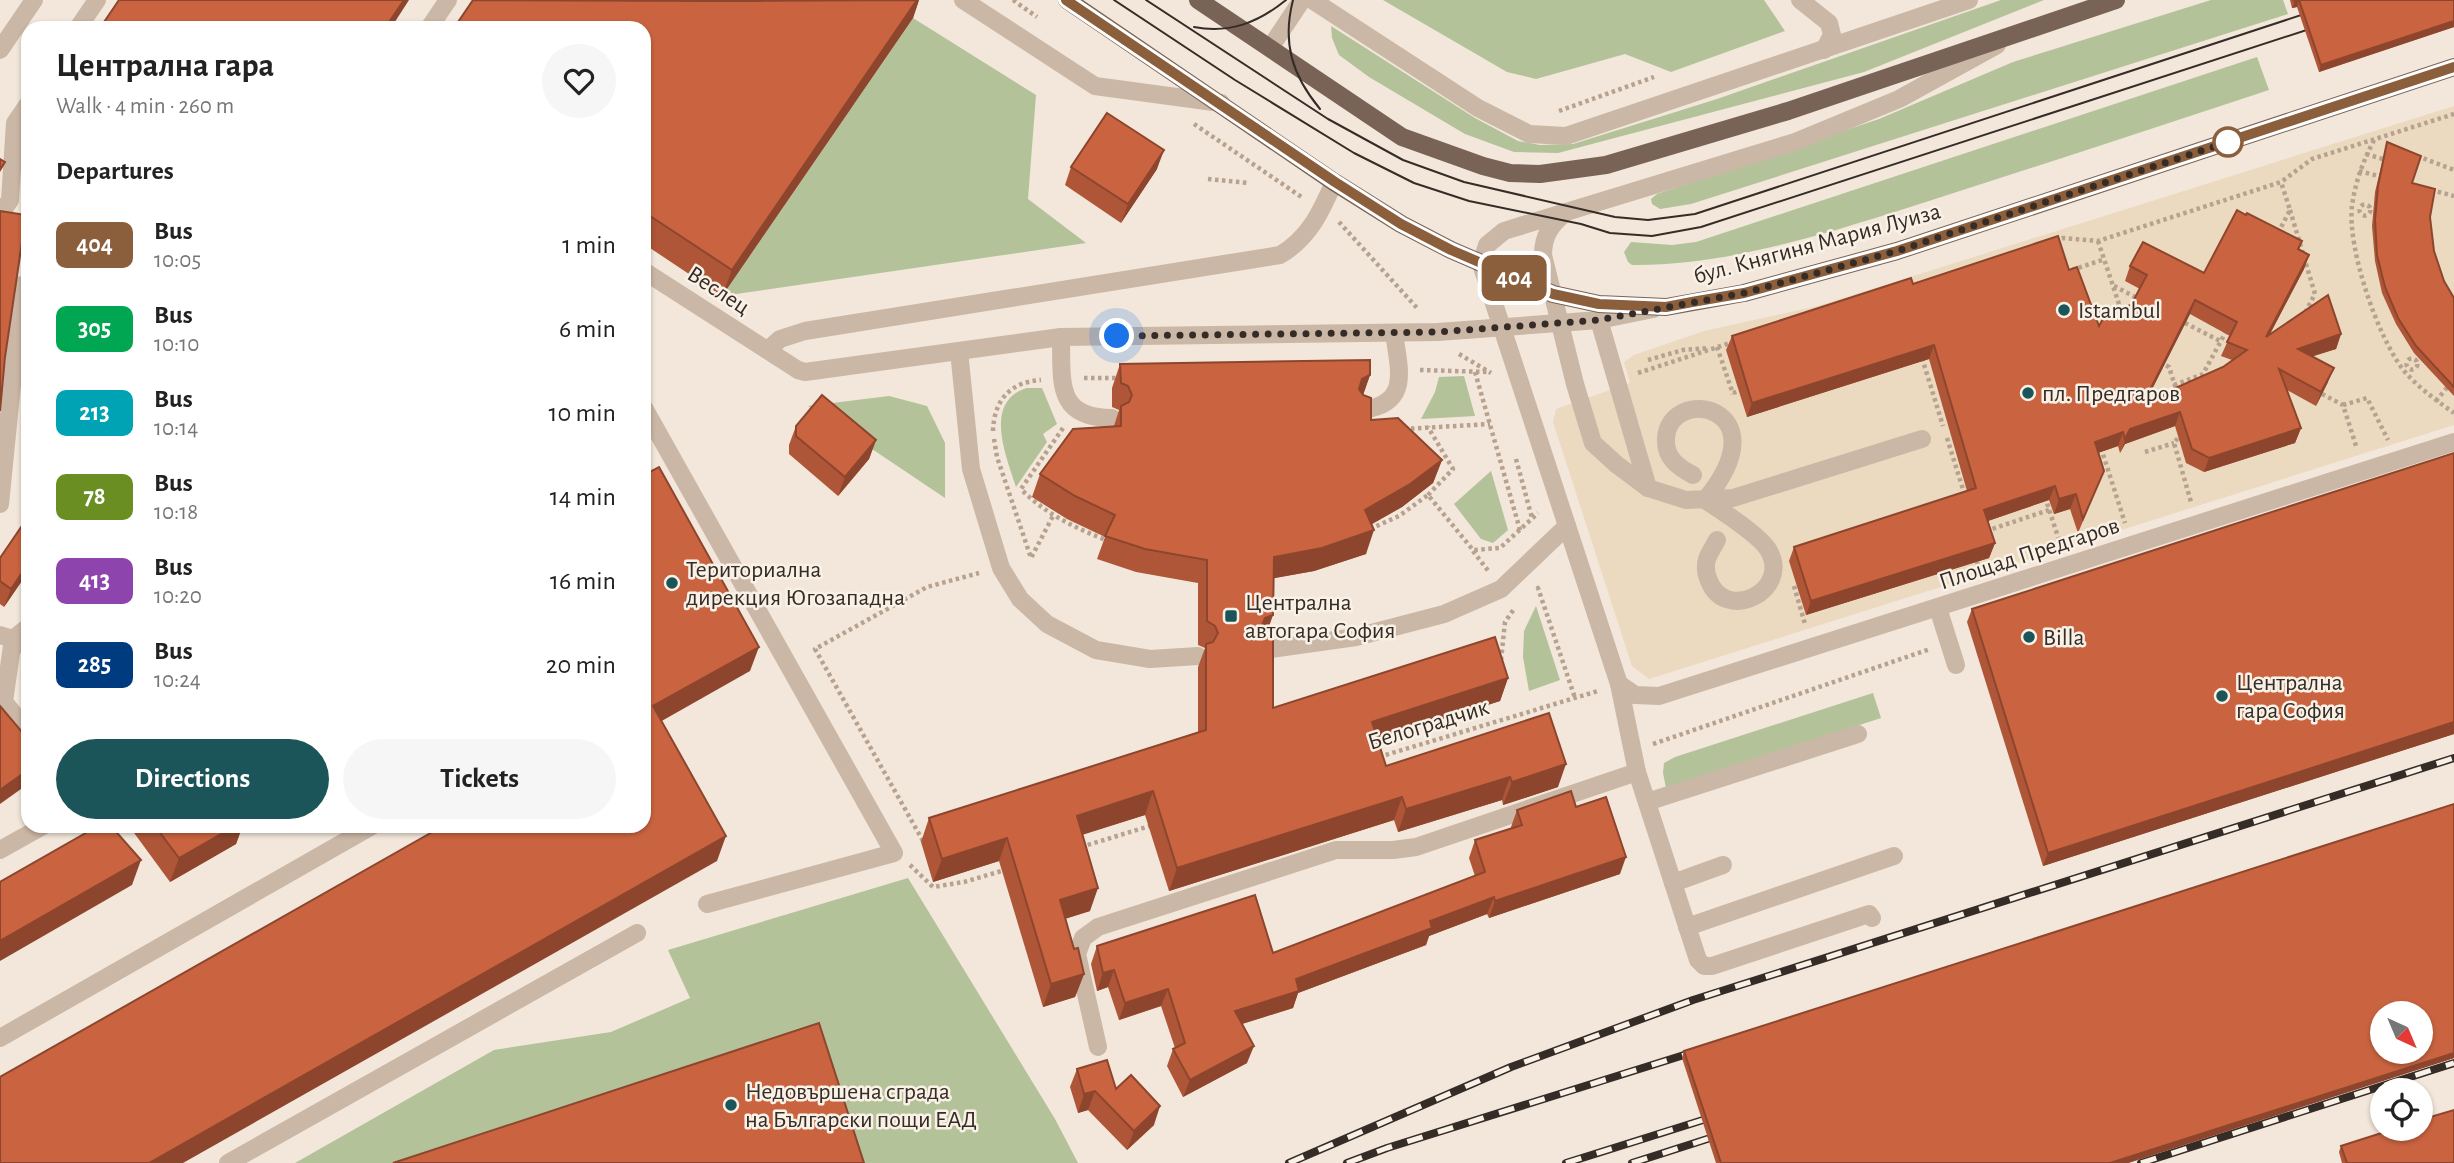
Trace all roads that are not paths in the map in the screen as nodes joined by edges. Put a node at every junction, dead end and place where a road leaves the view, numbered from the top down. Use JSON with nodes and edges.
{"nodes":[{"id":1,"x":34,"y":0,"type":"edge"},
{"id":2,"x":97,"y":0,"type":"edge"},
{"id":3,"x":448,"y":0,"type":"edge"},
{"id":4,"x":964,"y":0,"type":"edge"},
{"id":5,"x":1067,"y":0,"type":"edge"},
{"id":6,"x":1198,"y":0,"type":"edge"},
{"id":7,"x":1302,"y":0,"type":"edge"},
{"id":8,"x":1312,"y":0,"type":"edge"},
{"id":9,"x":1800,"y":0,"type":"edge"},
{"id":10,"x":1969,"y":0,"type":"edge"},
{"id":11,"x":2116,"y":0,"type":"edge"},
{"id":12,"x":83,"y":21,"type":"edge"},
{"id":13,"x":434,"y":21,"type":"edge"},
{"id":14,"x":2014,"y":36,"type":"junction"},
{"id":15,"x":1270,"y":48,"type":"junction"},
{"id":16,"x":0,"y":50,"type":"edge"},
{"id":17,"x":1824,"y":50,"type":"junction"},
{"id":18,"x":2454,"y":67,"type":"edge"},
{"id":19,"x":1221,"y":103,"type":"junction"},
{"id":20,"x":21,"y":114,"type":"edge"},
{"id":21,"x":1335,"y":182,"type":"junction"},
{"id":22,"x":1569,"y":210,"type":"junction"},
{"id":23,"x":0,"y":215,"type":"edge"},
{"id":24,"x":1481,"y":264,"type":"junction"},
{"id":25,"x":651,"y":275,"type":"edge"},
{"id":26,"x":1553,"y":294,"type":"junction"},
{"id":27,"x":21,"y":295,"type":"edge"},
{"id":28,"x":1666,"y":307,"type":"junction"},
{"id":29,"x":1599,"y":320,"type":"junction"},
{"id":30,"x":1559,"y":324,"type":"junction"},
{"id":31,"x":1503,"y":328,"type":"junction"},
{"id":32,"x":1394,"y":333,"type":"junction"},
{"id":33,"x":1061,"y":337,"type":"junction"},
{"id":34,"x":768,"y":350,"type":"junction"},
{"id":35,"x":959,"y":351,"type":"junction"},
{"id":36,"x":1362,"y":410,"type":"edge"},
{"id":37,"x":1112,"y":418,"type":"dead end"},
{"id":38,"x":651,"y":420,"type":"edge"},
{"id":39,"x":1922,"y":439,"type":"dead end"},
{"id":40,"x":2454,"y":442,"type":"edge"},
{"id":41,"x":1693,"y":475,"type":"dead end"},
{"id":42,"x":1648,"y":488,"type":"junction"},
{"id":43,"x":1704,"y":500,"type":"junction"},
{"id":44,"x":0,"y":504,"type":"edge"},
{"id":45,"x":1567,"y":526,"type":"junction"},
{"id":46,"x":1717,"y":540,"type":"dead end"},
{"id":47,"x":1938,"y":608,"type":"junction"},
{"id":48,"x":14,"y":640,"type":"edge"},
{"id":49,"x":1264,"y":650,"type":"edge"},
{"id":50,"x":1198,"y":656,"type":"dead end"},
{"id":51,"x":1956,"y":665,"type":"dead end"},
{"id":52,"x":1619,"y":684,"type":"junction"},
{"id":53,"x":21,"y":723,"type":"edge"},
{"id":54,"x":1858,"y":734,"type":"dead end"},
{"id":55,"x":1637,"y":772,"type":"junction"},
{"id":56,"x":1647,"y":802,"type":"junction"},
{"id":57,"x":30,"y":833,"type":"edge"},
{"id":58,"x":360,"y":833,"type":"edge"},
{"id":59,"x":0,"y":850,"type":"edge"},
{"id":60,"x":1894,"y":856,"type":"dead end"},
{"id":61,"x":1723,"y":865,"type":"dead end"},
{"id":62,"x":1673,"y":883,"type":"junction"},
{"id":63,"x":707,"y":904,"type":"dead end"},
{"id":64,"x":1872,"y":918,"type":"dead end"},
{"id":65,"x":1687,"y":927,"type":"junction"},
{"id":66,"x":637,"y":933,"type":"dead end"},
{"id":67,"x":0,"y":1038,"type":"edge"},
{"id":68,"x":1098,"y":1047,"type":"dead end"},
{"id":69,"x":228,"y":1163,"type":"edge"}],
"edges":[{"from":1,"to":16,"type":"street"},
{"from":2,"to":12,"type":"street"},
{"from":3,"to":13,"type":"street"},
{"from":4,"to":19,"type":"street","name":"бул. Княгиня Мария Луиза"},
{"from":5,"to":19,"type":"main road","name":"бул. Княгиня Мария Луиза"},
{"from":6,"to":15,"type":"main road"},
{"from":7,"to":15,"type":"street"},
{"from":8,"to":17,"type":"street"},
{"from":9,"to":17,"type":"street"},
{"from":10,"to":17,"type":"street"},
{"from":11,"to":14,"type":"main road"},
{"from":14,"to":15,"type":"main road"},
{"from":14,"to":22,"type":"street"},
{"from":18,"to":28,"type":"main road","name":"бул. Княгиня Мария Луиза"},
{"from":19,"to":21,"type":"main road","name":"бул. Княгиня Мария Луиза"},
{"from":20,"to":23,"type":"street"},
{"from":21,"to":24,"type":"main road","name":"бул. Княгиня Мария Луиза"},
{"from":21,"to":34,"type":"street"},
{"from":22,"to":24,"type":"street"},
{"from":22,"to":26,"type":"street"},
{"from":24,"to":26,"type":"main road","name":"бул. Княгиня Мария Луиза"},
{"from":24,"to":31,"type":"street"},
{"from":25,"to":34,"type":"street","name":"Веслец"},
{"from":26,"to":28,"type":"main road","name":"бул. Княгиня Мария Луиза"},
{"from":26,"to":30,"type":"street"},
{"from":27,"to":44,"type":"street"},
{"from":28,"to":29,"type":"street","name":"Веслец"},
{"from":29,"to":30,"type":"street","name":"Веслец"},
{"from":29,"to":42,"type":"street"},
{"from":30,"to":31,"type":"street","name":"Веслец"},
{"from":30,"to":42,"type":"street"},
{"from":31,"to":32,"type":"street","name":"Веслец"},
{"from":31,"to":45,"type":"street"},
{"from":32,"to":33,"type":"street","name":"Веслец"},
{"from":32,"to":36,"type":"street"},
{"from":33,"to":35,"type":"street","name":"Веслец"},
{"from":33,"to":37,"type":"street"},
{"from":34,"to":35,"type":"street","name":"Веслец"},
{"from":35,"to":50,"type":"street"},
{"from":38,"to":63,"type":"street"},
{"from":39,"to":43,"type":"street"},
{"from":40,"to":47,"type":"street","name":"Площад Предгаров"},
{"from":41,"to":43,"type":"street"},
{"from":42,"to":43,"type":"street"},
{"from":43,"to":46,"type":"street"},
{"from":45,"to":49,"type":"street"},
{"from":45,"to":52,"type":"street"},
{"from":47,"to":51,"type":"street"},
{"from":47,"to":52,"type":"street","name":"Площад Предгаров"},
{"from":48,"to":53,"type":"street"},
{"from":52,"to":55,"type":"street"},
{"from":54,"to":56,"type":"street"},
{"from":55,"to":56,"type":"street"},
{"from":55,"to":68,"type":"street"},
{"from":56,"to":62,"type":"street"},
{"from":57,"to":59,"type":"street"},
{"from":58,"to":67,"type":"street"},
{"from":60,"to":65,"type":"street"},
{"from":61,"to":62,"type":"street"},
{"from":62,"to":65,"type":"street"},
{"from":64,"to":65,"type":"street"},
{"from":66,"to":69,"type":"street"}]}
